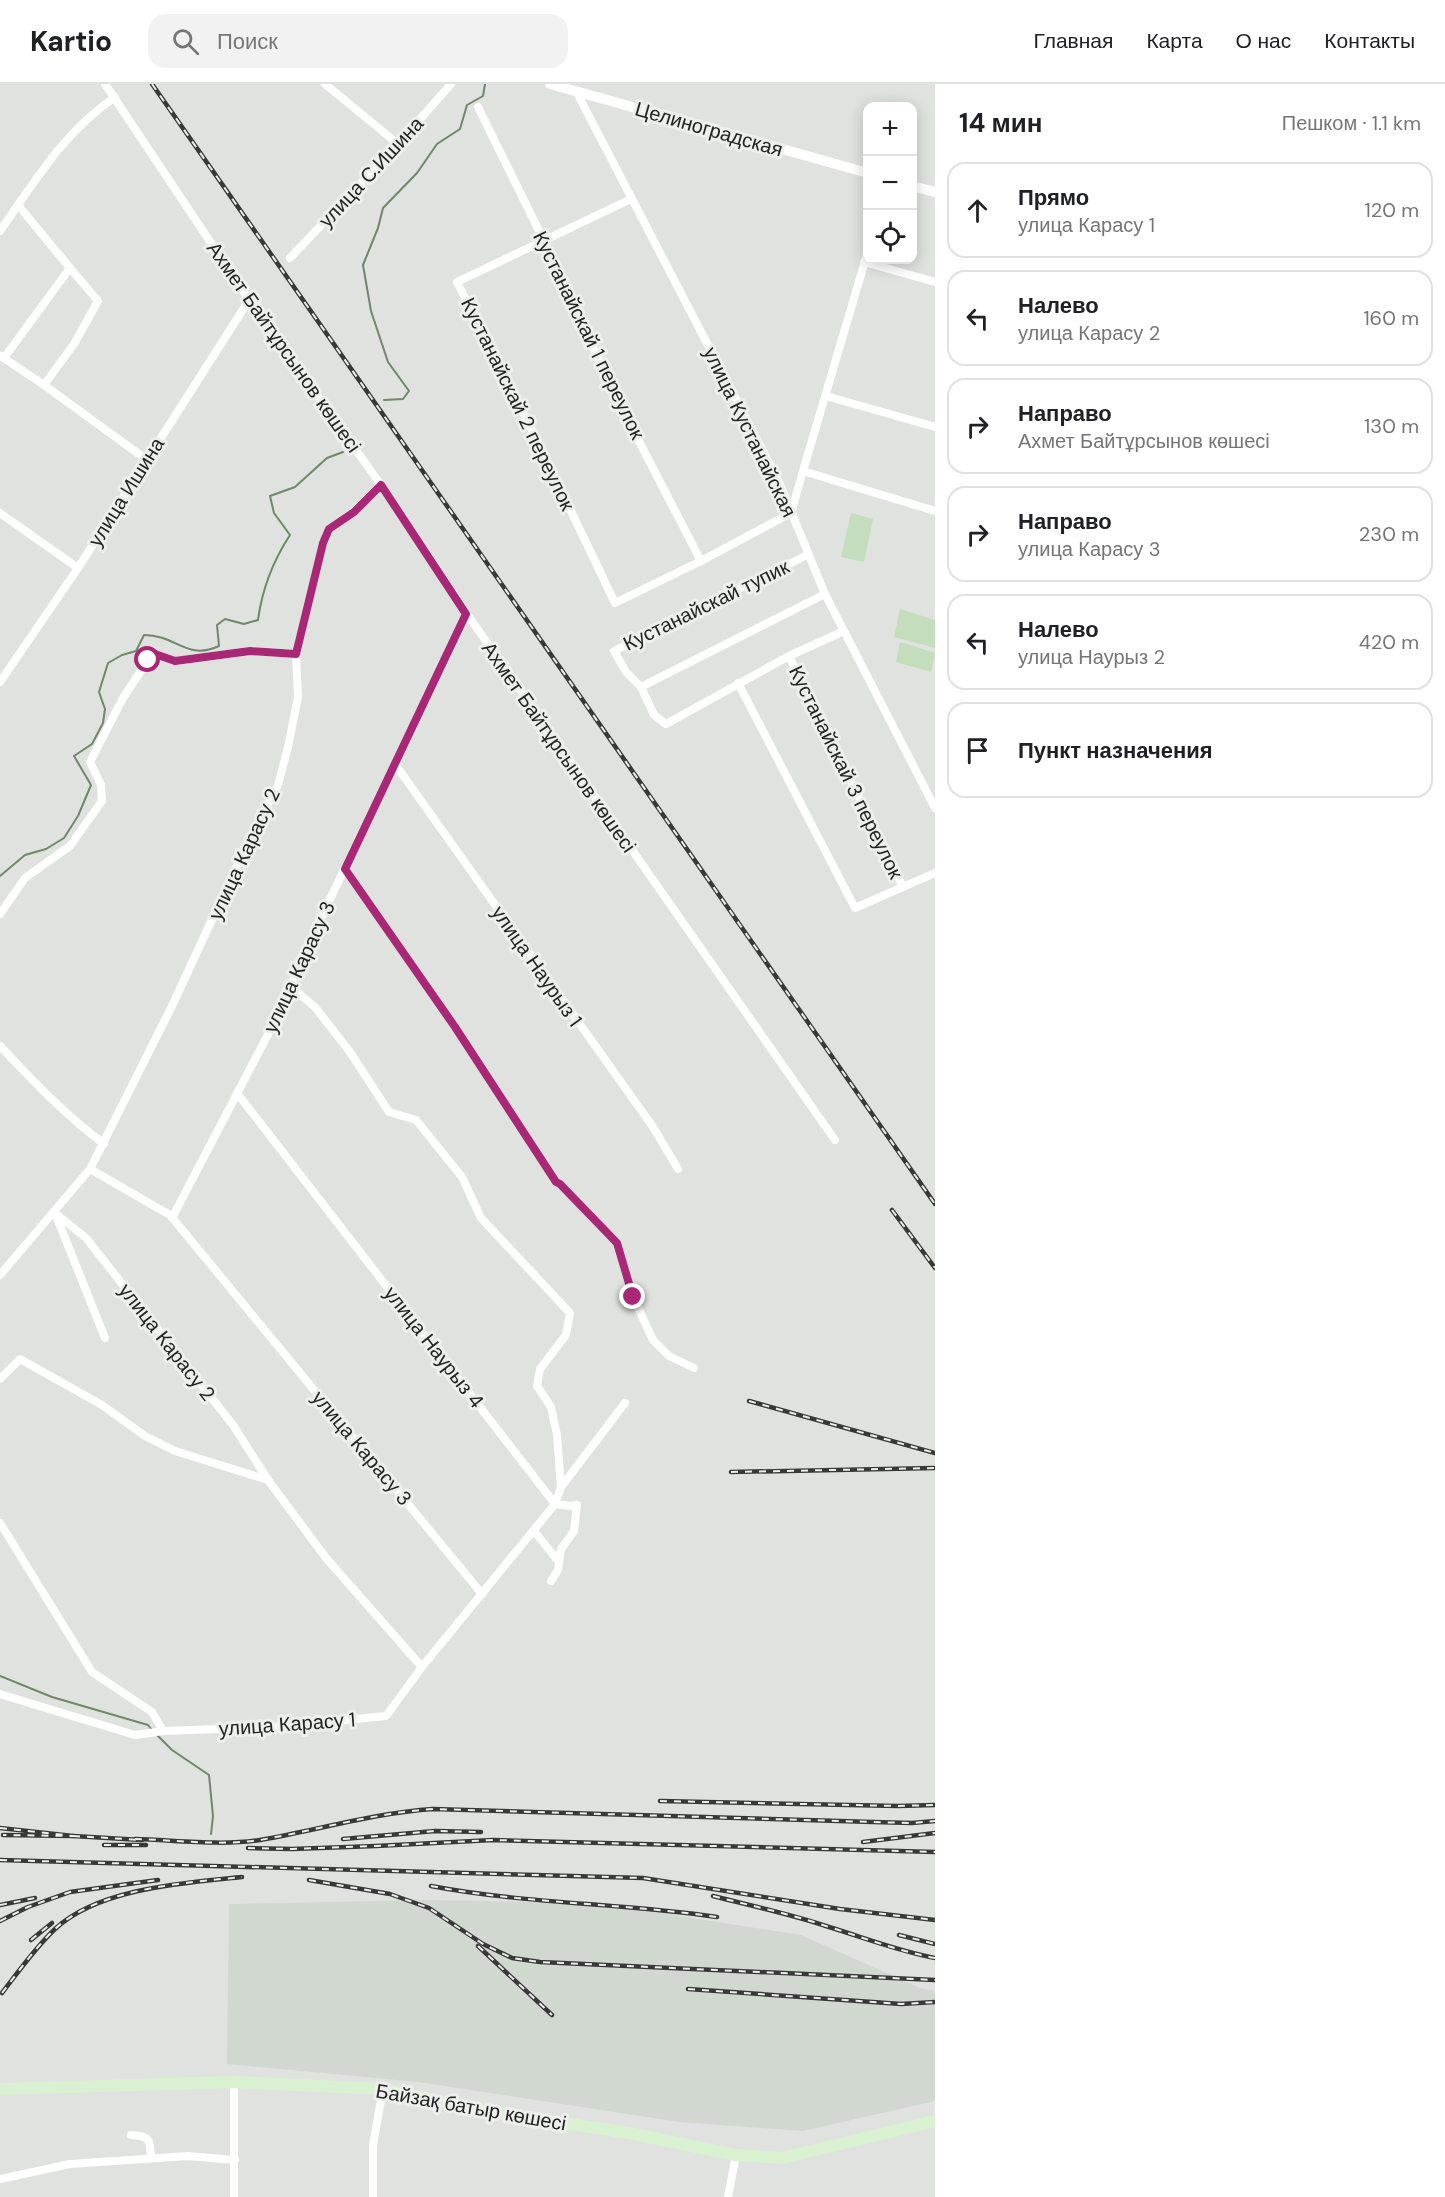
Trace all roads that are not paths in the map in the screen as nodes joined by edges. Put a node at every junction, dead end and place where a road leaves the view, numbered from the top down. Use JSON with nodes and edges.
{"nodes":[{"id":1,"x":105,"y":84,"type":"edge"},
{"id":2,"x":325,"y":84,"type":"edge"},
{"id":3,"x":451,"y":84,"type":"edge"},
{"id":4,"x":550,"y":84,"type":"edge"},
{"id":5,"x":576,"y":91,"type":"junction"},
{"id":6,"x":115,"y":97,"type":"junction"},
{"id":7,"x":478,"y":107,"type":"dead end"},
{"id":8,"x":398,"y":144,"type":"junction"},
{"id":9,"x":863,"y":172,"type":"edge"},
{"id":10,"x":917,"y":187,"type":"edge"},
{"id":11,"x":935,"y":192,"type":"edge"},
{"id":12,"x":631,"y":199,"type":"junction"},
{"id":13,"x":18,"y":206,"type":"junction"},
{"id":14,"x":0,"y":231,"type":"edge"},
{"id":15,"x":544,"y":241,"type":"junction"},
{"id":16,"x":290,"y":258,"type":"dead end"},
{"id":17,"x":863,"y":264,"type":"edge"},
{"id":18,"x":871,"y":264,"type":"edge"},
{"id":19,"x":70,"y":268,"type":"junction"},
{"id":20,"x":935,"y":282,"type":"edge"},
{"id":21,"x":249,"y":300,"type":"junction"},
{"id":22,"x":2,"y":357,"type":"edge"},
{"id":23,"x":44,"y":385,"type":"junction"},
{"id":24,"x":826,"y":396,"type":"junction"},
{"id":25,"x":935,"y":427,"type":"edge"},
{"id":26,"x":147,"y":460,"type":"junction"},
{"id":27,"x":803,"y":471,"type":"junction"},
{"id":28,"x":381,"y":485,"type":"junction"},
{"id":29,"x":935,"y":511,"type":"edge"},
{"id":30,"x":0,"y":513,"type":"edge"},
{"id":31,"x":791,"y":513,"type":"junction"},
{"id":32,"x":807,"y":555,"type":"junction"},
{"id":33,"x":701,"y":561,"type":"junction"},
{"id":34,"x":78,"y":568,"type":"junction"},
{"id":35,"x":825,"y":594,"type":"junction"},
{"id":36,"x":466,"y":614,"type":"junction"},
{"id":37,"x":844,"y":631,"type":"junction"},
{"id":38,"x":296,"y":654,"type":"junction"},
{"id":39,"x":789,"y":656,"type":"junction"},
{"id":40,"x":2,"y":677,"type":"edge"},
{"id":41,"x":738,"y":683,"type":"junction"},
{"id":42,"x":641,"y":687,"type":"junction"},
{"id":43,"x":395,"y":764,"type":"junction"},
{"id":44,"x":935,"y":808,"type":"edge"},
{"id":45,"x":345,"y":869,"type":"junction"},
{"id":46,"x":935,"y":873,"type":"edge"},
{"id":47,"x":903,"y":887,"type":"junction"},
{"id":48,"x":0,"y":914,"type":"edge"},
{"id":49,"x":290,"y":986,"type":"junction"},
{"id":50,"x":0,"y":1046,"type":"edge"},
{"id":51,"x":237,"y":1093,"type":"junction"},
{"id":52,"x":835,"y":1140,"type":"dead end"},
{"id":53,"x":104,"y":1144,"type":"junction"},
{"id":54,"x":90,"y":1169,"type":"junction"},
{"id":55,"x":678,"y":1169,"type":"dead end"},
{"id":56,"x":55,"y":1213,"type":"junction"},
{"id":57,"x":172,"y":1218,"type":"junction"},
{"id":58,"x":0,"y":1275,"type":"edge"},
{"id":59,"x":105,"y":1338,"type":"dead end"},
{"id":60,"x":694,"y":1368,"type":"dead end"},
{"id":61,"x":0,"y":1379,"type":"edge"},
{"id":62,"x":625,"y":1403,"type":"dead end"},
{"id":63,"x":268,"y":1480,"type":"junction"},
{"id":64,"x":561,"y":1487,"type":"junction"},
{"id":65,"x":555,"y":1504,"type":"junction"},
{"id":66,"x":0,"y":1523,"type":"edge"},
{"id":67,"x":534,"y":1531,"type":"junction"},
{"id":68,"x":559,"y":1562,"type":"junction"},
{"id":69,"x":551,"y":1581,"type":"dead end"},
{"id":70,"x":482,"y":1594,"type":"junction"},
{"id":71,"x":422,"y":1667,"type":"junction"},
{"id":72,"x":0,"y":1694,"type":"edge"},
{"id":73,"x":163,"y":1731,"type":"junction"},
{"id":74,"x":234,"y":2082,"type":"junction"},
{"id":75,"x":0,"y":2089,"type":"edge"},
{"id":76,"x":383,"y":2089,"type":"junction"},
{"id":77,"x":935,"y":2121,"type":"edge"},
{"id":78,"x":131,"y":2135,"type":"dead end"},
{"id":79,"x":736,"y":2155,"type":"junction"},
{"id":80,"x":151,"y":2158,"type":"junction"},
{"id":81,"x":235,"y":2160,"type":"junction"},
{"id":82,"x":0,"y":2180,"type":"edge"},
{"id":83,"x":234,"y":2197,"type":"edge"},
{"id":84,"x":373,"y":2197,"type":"edge"},
{"id":85,"x":728,"y":2197,"type":"edge"}],
"edges":[{"from":1,"to":6,"type":"street","name":"Ахмет Байтұрсынов көшесі"},
{"from":2,"to":8,"type":"street"},
{"from":3,"to":8,"type":"street","name":"улица С.Ишина"},
{"from":4,"to":5,"type":"street","name":"Целиноградская"},
{"from":5,"to":9,"type":"street","name":"Целиноградская"},
{"from":5,"to":12,"type":"street","name":"улица Кустанайская"},
{"from":6,"to":13,"type":"street"},
{"from":6,"to":21,"type":"street","name":"Ахмет Байтұрсынов көшесі"},
{"from":7,"to":15,"type":"street","name":"Кустанайскай 1 переулок"},
{"from":8,"to":16,"type":"street","name":"улица С.Ишина"},
{"from":10,"to":11,"type":"street"},
{"from":12,"to":15,"type":"street","name":"Кустанайскай 2 переулок"},
{"from":12,"to":31,"type":"street","name":"улица Кустанайская"},
{"from":13,"to":14,"type":"street"},
{"from":13,"to":19,"type":"street"},
{"from":15,"to":33,"type":"street","name":"Кустанайскай 1 переулок"},
{"from":15,"to":33,"type":"street","name":"Кустанайскай 2 переулок"},
{"from":17,"to":24,"type":"street"},
{"from":18,"to":20,"type":"street"},
{"from":19,"to":22,"type":"street"},
{"from":19,"to":23,"type":"street"},
{"from":21,"to":26,"type":"street","name":"улица Ишина"},
{"from":21,"to":28,"type":"street","name":"Ахмет Байтұрсынов көшесі"},
{"from":22,"to":23,"type":"street"},
{"from":23,"to":26,"type":"street"},
{"from":24,"to":25,"type":"street"},
{"from":24,"to":27,"type":"street"},
{"from":26,"to":34,"type":"street","name":"улица Ишина"},
{"from":27,"to":29,"type":"street"},
{"from":27,"to":31,"type":"street"},
{"from":28,"to":36,"type":"street","name":"Ахмет Байтұрсынов көшесі"},
{"from":28,"to":38,"type":"street","name":"улица Карасу 2"},
{"from":30,"to":34,"type":"street"},
{"from":31,"to":32,"type":"street","name":"улица Кустанайская"},
{"from":31,"to":33,"type":"street"},
{"from":32,"to":35,"type":"street","name":"улица Кустанайская"},
{"from":32,"to":42,"type":"street","name":"Кустанайскай тупик"},
{"from":34,"to":40,"type":"street","name":"улица Ишина"},
{"from":35,"to":37,"type":"street","name":"улица Кустанайская"},
{"from":35,"to":42,"type":"street"},
{"from":36,"to":43,"type":"street","name":"улица Карасу 3"},
{"from":36,"to":52,"type":"street","name":"Ахмет Байтұрсынов көшесі"},
{"from":37,"to":39,"type":"street","name":"Кустанайскай тупик"},
{"from":37,"to":44,"type":"street","name":"улица Кустанайская"},
{"from":38,"to":48,"type":"street"},
{"from":38,"to":53,"type":"street","name":"улица Карасу 2"},
{"from":39,"to":41,"type":"street","name":"Кустанайскай тупик"},
{"from":39,"to":47,"type":"street","name":"Кустанайскай 3 переулок"},
{"from":41,"to":42,"type":"street","name":"Кустанайскай тупик"},
{"from":41,"to":47,"type":"street","name":"Кустанайскай 3 переулок"},
{"from":43,"to":45,"type":"street","name":"улица Карасу 3"},
{"from":43,"to":55,"type":"street","name":"улица Наурыз 1"},
{"from":45,"to":49,"type":"street","name":"улица Карасу 3"},
{"from":45,"to":60,"type":"street"},
{"from":46,"to":47,"type":"street","name":"Кустанайскай 3 переулок"},
{"from":49,"to":51,"type":"street","name":"улица Карасу 3"},
{"from":49,"to":64,"type":"street"},
{"from":50,"to":53,"type":"street"},
{"from":51,"to":57,"type":"street","name":"улица Карасу 3"},
{"from":51,"to":65,"type":"street","name":"улица Наурыз 4"},
{"from":53,"to":54,"type":"street","name":"улица Карасу 2"},
{"from":54,"to":56,"type":"street","name":"улица Карасу 2"},
{"from":54,"to":57,"type":"street","name":"улица Карасу 3"},
{"from":56,"to":58,"type":"street","name":"улица Карасу 2"},
{"from":56,"to":59,"type":"street","name":"улица Карасу 2"},
{"from":56,"to":63,"type":"street","name":"улица Карасу 2"},
{"from":57,"to":70,"type":"street","name":"улица Карасу 3"},
{"from":61,"to":63,"type":"street"},
{"from":62,"to":64,"type":"street"},
{"from":63,"to":71,"type":"street","name":"улица Карасу 2"},
{"from":64,"to":65,"type":"street"},
{"from":65,"to":67,"type":"street","name":"улица Карасу 1"},
{"from":65,"to":68,"type":"street"},
{"from":66,"to":73,"type":"street"},
{"from":67,"to":68,"type":"street"},
{"from":67,"to":70,"type":"street","name":"улица Карасу 1"},
{"from":68,"to":69,"type":"street"},
{"from":70,"to":71,"type":"street","name":"улица Карасу 1"},
{"from":71,"to":73,"type":"street","name":"улица Карасу 1"},
{"from":72,"to":73,"type":"street","name":"улица Карасу 1"},
{"from":74,"to":75,"type":"main road","name":"Байзақ батыр көшесі"},
{"from":74,"to":76,"type":"main road","name":"Байзақ батыр көшесі"},
{"from":74,"to":81,"type":"street"},
{"from":76,"to":79,"type":"main road","name":"Байзақ батыр көшесі"},
{"from":76,"to":84,"type":"street"},
{"from":77,"to":79,"type":"main road","name":"Байзақ батыр көшесі"},
{"from":78,"to":80,"type":"street"},
{"from":79,"to":85,"type":"street"},
{"from":80,"to":81,"type":"street"},
{"from":80,"to":82,"type":"street"},
{"from":81,"to":83,"type":"street"}]}
